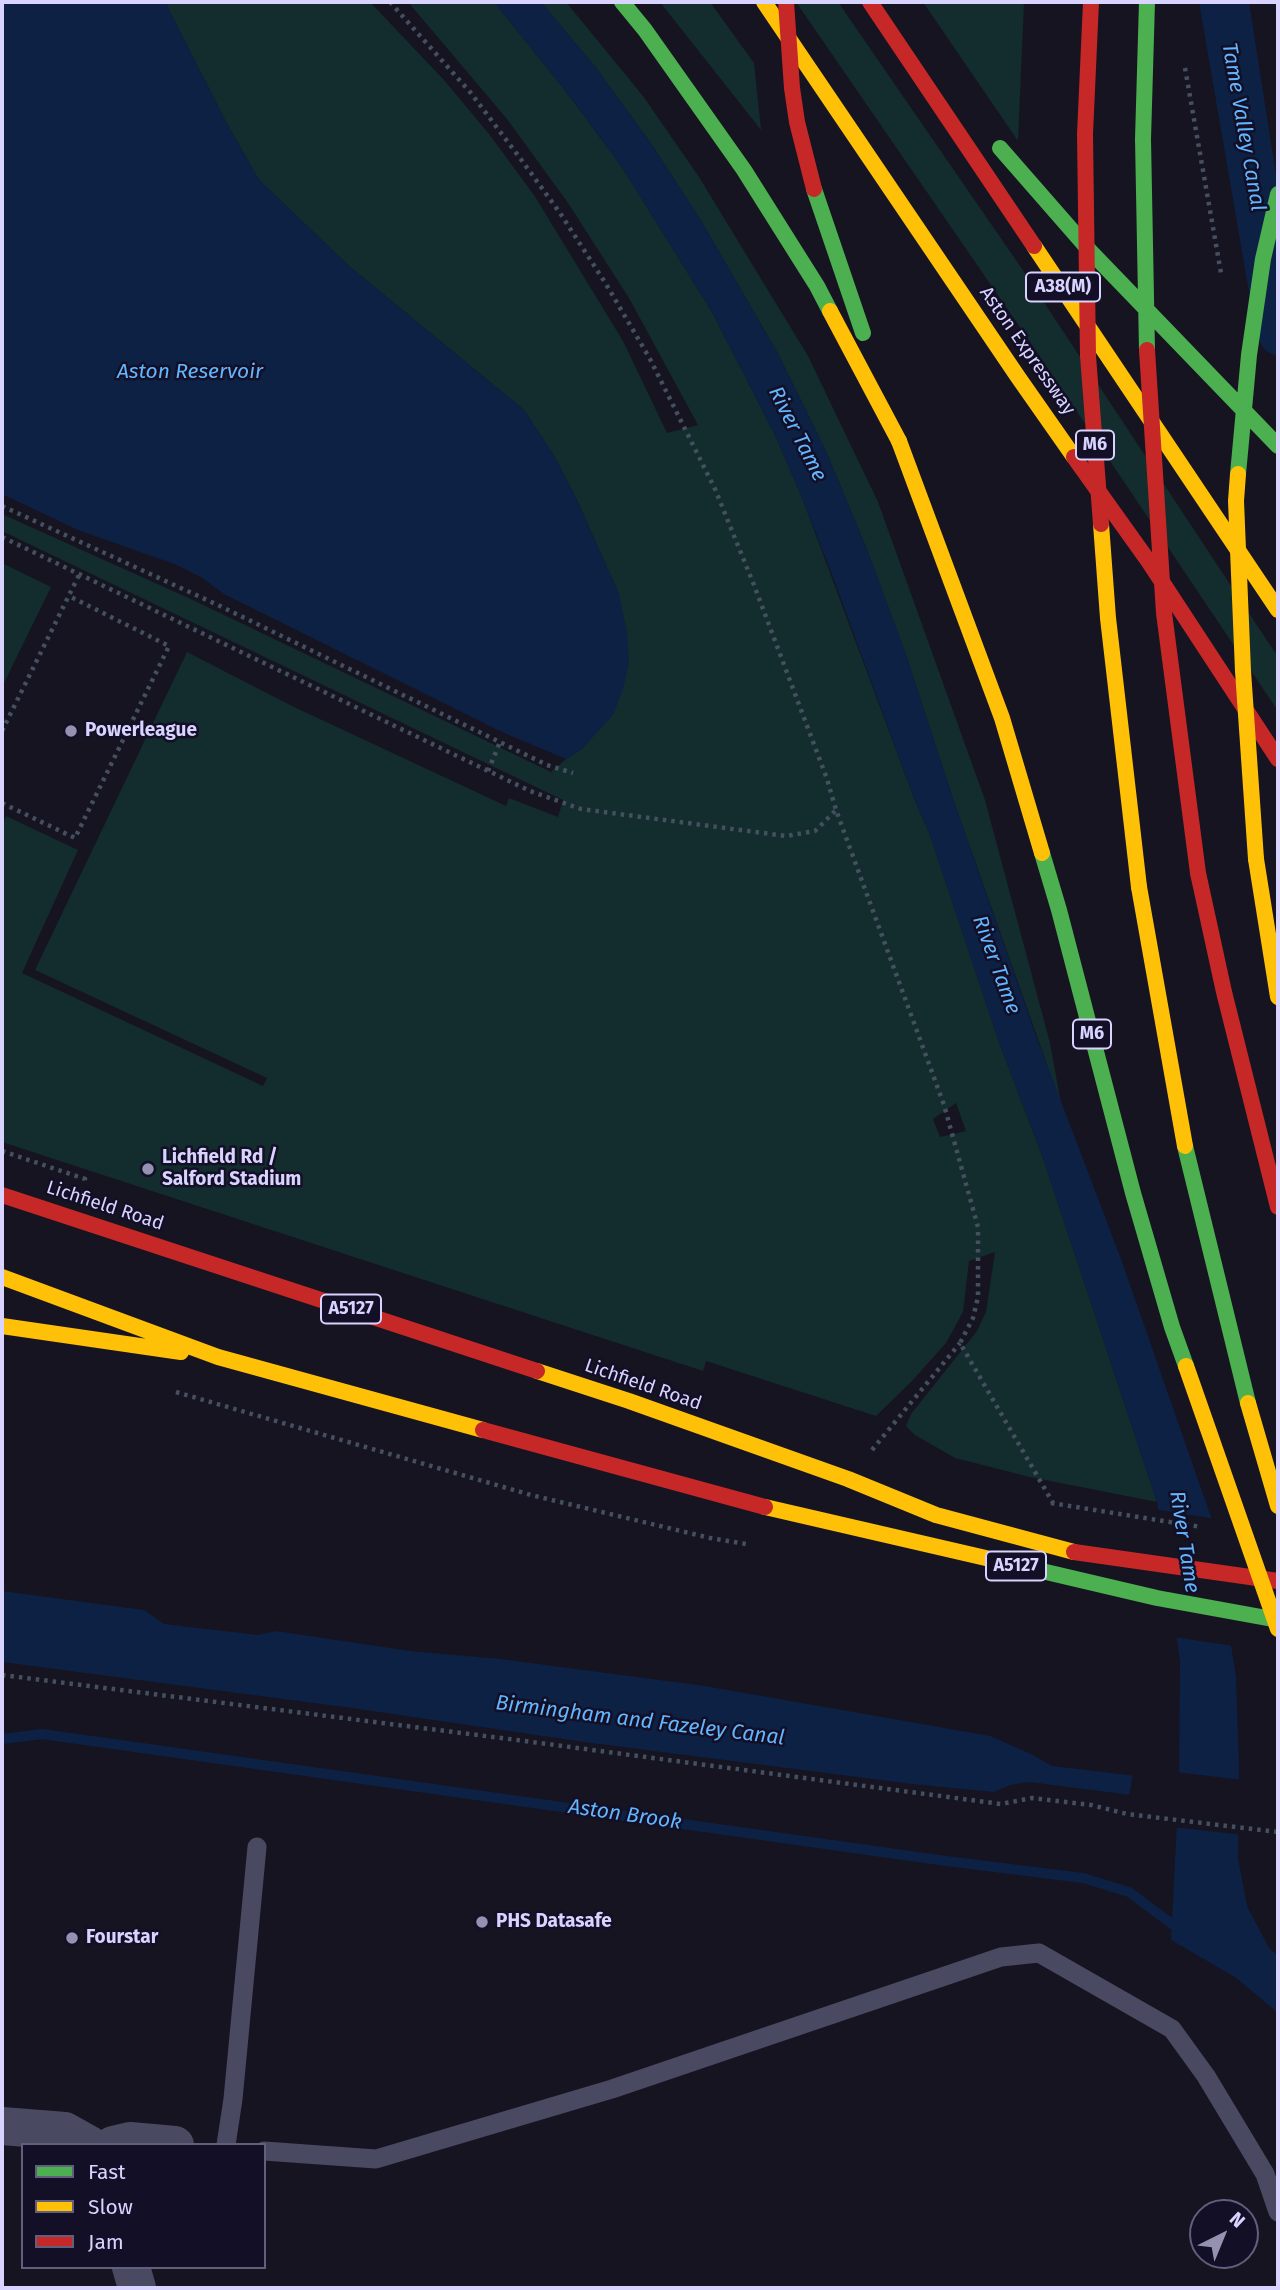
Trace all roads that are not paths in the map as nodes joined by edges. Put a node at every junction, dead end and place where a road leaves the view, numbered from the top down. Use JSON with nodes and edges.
{"nodes":[{"id":1,"x":622,"y":2,"type":"edge"},
{"id":2,"x":764,"y":2,"type":"edge"},
{"id":3,"x":786,"y":2,"type":"edge"},
{"id":4,"x":870,"y":2,"type":"edge"},
{"id":5,"x":878,"y":2,"type":"edge"},
{"id":6,"x":1091,"y":2,"type":"edge"},
{"id":7,"x":1147,"y":2,"type":"edge"},
{"id":8,"x":941,"y":78,"type":"dead end"},
{"id":9,"x":996,"y":143,"type":"dead end"},
{"id":10,"x":1278,"y":194,"type":"edge"},
{"id":11,"x":899,"y":441,"type":"junction"},
{"id":12,"x":1278,"y":446,"type":"edge"},
{"id":13,"x":1278,"y":610,"type":"edge"},
{"id":14,"x":1278,"y":759,"type":"edge"},
{"id":15,"x":1278,"y":997,"type":"edge"},
{"id":16,"x":2,"y":1195,"type":"edge"},
{"id":17,"x":1278,"y":1207,"type":"edge"},
{"id":18,"x":14,"y":1217,"type":"dead end"},
{"id":19,"x":74,"y":1217,"type":"junction"},
{"id":20,"x":2,"y":1277,"type":"edge"},
{"id":21,"x":2,"y":1326,"type":"edge"},
{"id":22,"x":218,"y":1357,"type":"junction"},
{"id":23,"x":1278,"y":1506,"type":"edge"},
{"id":24,"x":1278,"y":1581,"type":"edge"},
{"id":25,"x":1278,"y":1620,"type":"edge"},
{"id":26,"x":1278,"y":1629,"type":"edge"},
{"id":27,"x":257,"y":1847,"type":"dead end"},
{"id":28,"x":2,"y":2126,"type":"edge"},
{"id":29,"x":86,"y":2143,"type":"edge"},
{"id":30,"x":122,"y":2143,"type":"edge"},
{"id":31,"x":152,"y":2143,"type":"edge"},
{"id":32,"x":226,"y":2143,"type":"edge"},
{"id":33,"x":266,"y":2151,"type":"edge"},
{"id":34,"x":1278,"y":2212,"type":"edge"},
{"id":35,"x":132,"y":2269,"type":"edge"},
{"id":36,"x":137,"y":2288,"type":"edge"}],
"edges":[{"from":1,"to":11,"type":"main road"},
{"from":2,"to":14,"type":"main road","name":"Aston Expressway","bridge":true},
{"from":3,"to":11,"type":"main road","number":"M6","bridge":true},
{"from":4,"to":13,"type":"main road","number":"A38(M)"},
{"from":5,"to":8,"type":"main road"},
{"from":6,"to":23,"type":"main road","number":"M6","bridge":true},
{"from":7,"to":17,"type":"main road","bridge":true},
{"from":9,"to":12,"type":"main road","number":"A38(M)","bridge":true},
{"from":10,"to":15,"type":"main road","bridge":true},
{"from":11,"to":26,"type":"main road","number":"M6","bridge":true},
{"from":16,"to":19,"type":"main road","name":"Lichfield Road","number":"A5127"},
{"from":18,"to":19,"type":"main road"},
{"from":19,"to":24,"type":"main road","name":"Lichfield Road","number":"A5127"},
{"from":20,"to":22,"type":"main road","number":"A5127"},
{"from":21,"to":22,"type":"main road"},
{"from":22,"to":25,"type":"main road","number":"A5127"},
{"from":27,"to":32,"type":"lane"},
{"from":28,"to":29,"type":"street"},
{"from":30,"to":31,"type":"street"},
{"from":33,"to":34,"type":"lane"},
{"from":35,"to":36,"type":"street"}]}
